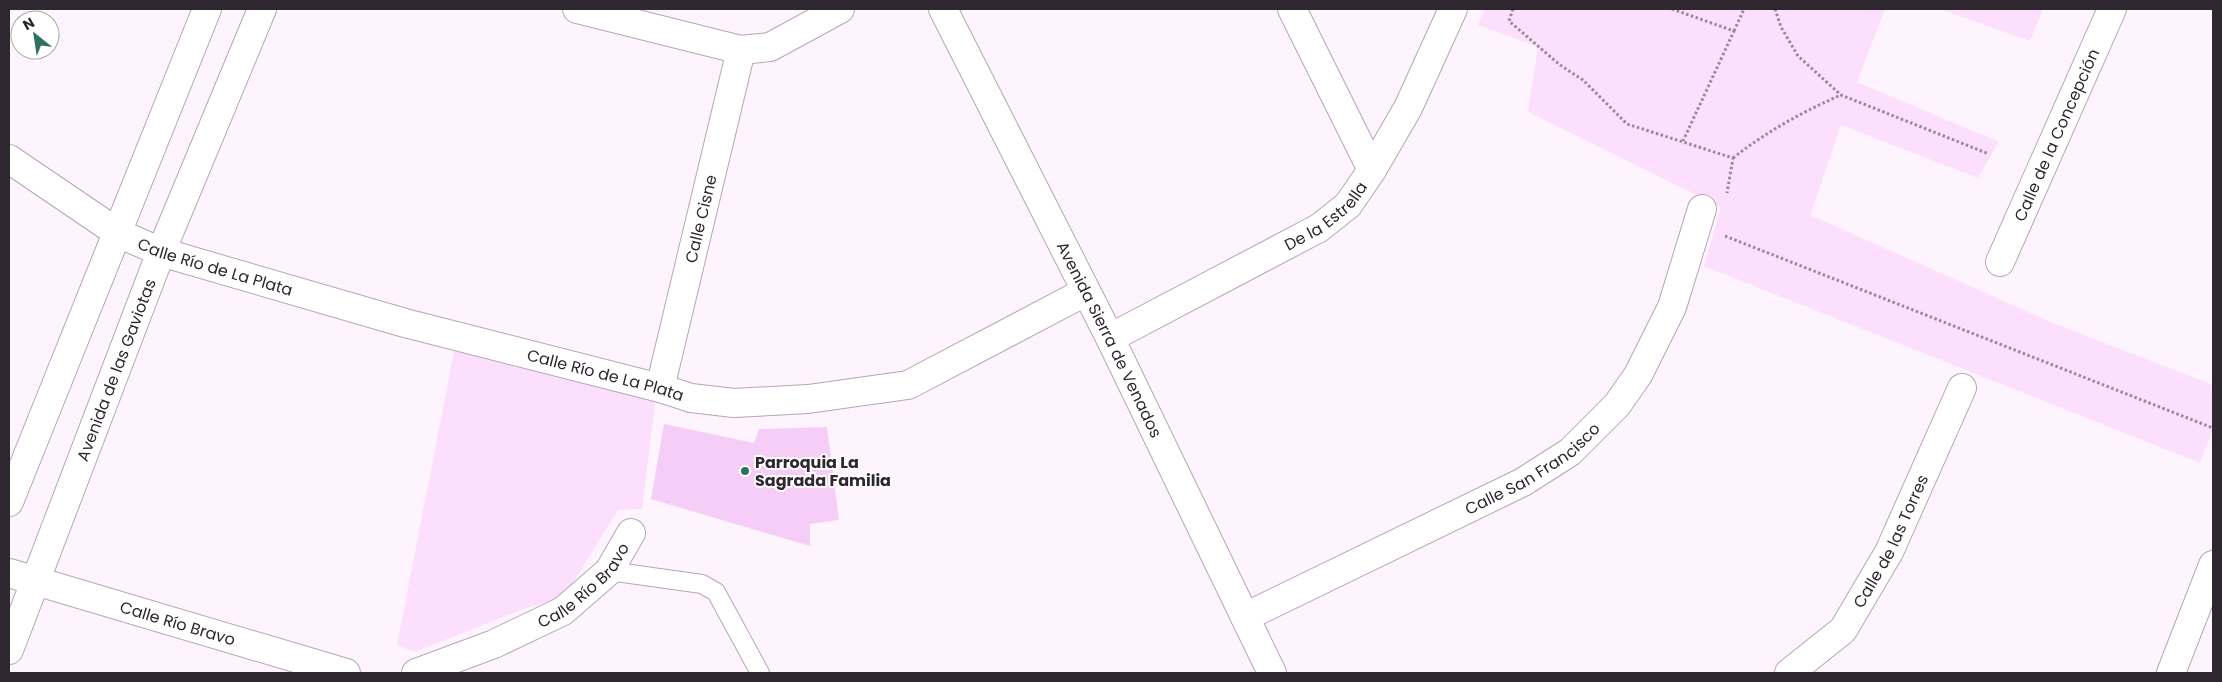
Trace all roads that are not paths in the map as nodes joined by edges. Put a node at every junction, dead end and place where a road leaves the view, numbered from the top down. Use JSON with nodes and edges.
{"nodes":[{"id":1,"x":207,"y":9,"type":"edge"},
{"id":2,"x":262,"y":9,"type":"edge"},
{"id":3,"x":577,"y":9,"type":"edge"},
{"id":4,"x":840,"y":9,"type":"edge"},
{"id":5,"x":943,"y":9,"type":"edge"},
{"id":6,"x":1292,"y":9,"type":"edge"},
{"id":7,"x":1454,"y":9,"type":"edge"},
{"id":8,"x":2112,"y":9,"type":"edge"},
{"id":9,"x":741,"y":50,"type":"junction"},
{"id":10,"x":9,"y":159,"type":"edge"},
{"id":11,"x":1372,"y":170,"type":"junction"},
{"id":12,"x":1702,"y":209,"type":"dead end"},
{"id":13,"x":118,"y":232,"type":"junction"},
{"id":14,"x":161,"y":252,"type":"junction"},
{"id":15,"x":2000,"y":262,"type":"dead end"},
{"id":16,"x":1085,"y":292,"type":"junction"},
{"id":17,"x":1110,"y":338,"type":"junction"},
{"id":18,"x":660,"y":388,"type":"junction"},
{"id":19,"x":1962,"y":388,"type":"dead end"},
{"id":20,"x":9,"y":502,"type":"edge"},
{"id":21,"x":630,"y":533,"type":"dead end"},
{"id":22,"x":2213,"y":565,"type":"edge"},
{"id":23,"x":609,"y":571,"type":"junction"},
{"id":24,"x":9,"y":573,"type":"edge"},
{"id":25,"x":35,"y":582,"type":"junction"},
{"id":26,"x":1245,"y":617,"type":"junction"},
{"id":27,"x":9,"y":650,"type":"edge"},
{"id":28,"x":346,"y":673,"type":"edge"},
{"id":29,"x":416,"y":673,"type":"edge"},
{"id":30,"x":760,"y":673,"type":"edge"},
{"id":31,"x":1272,"y":673,"type":"edge"},
{"id":32,"x":1790,"y":673,"type":"edge"},
{"id":33,"x":2171,"y":673,"type":"edge"}],
"edges":[{"from":1,"to":13,"type":"street"},
{"from":2,"to":14,"type":"street","name":"Avenida de las Gaviotas"},
{"from":3,"to":9,"type":"street"},
{"from":4,"to":9,"type":"street"},
{"from":5,"to":16,"type":"street","name":"Avenida Sierra de Venados"},
{"from":6,"to":11,"type":"street"},
{"from":7,"to":11,"type":"street","name":"De la Estrella"},
{"from":8,"to":15,"type":"street","name":"Calle de la Concepción"},
{"from":9,"to":18,"type":"street","name":"Calle Cisne"},
{"from":10,"to":13,"type":"street","name":"Calle Río de La Plata"},
{"from":11,"to":17,"type":"street","name":"De la Estrella"},
{"from":12,"to":26,"type":"street","name":"Calle San Francisco"},
{"from":13,"to":14,"type":"street","name":"Calle Río de La Plata"},
{"from":13,"to":20,"type":"street"},
{"from":14,"to":18,"type":"street","name":"Calle Río de La Plata"},
{"from":14,"to":25,"type":"street","name":"Avenida de las Gaviotas"},
{"from":16,"to":17,"type":"street","name":"Avenida Sierra de Venados"},
{"from":16,"to":18,"type":"street","name":"Calle Río de La Plata"},
{"from":17,"to":26,"type":"street","name":"Avenida Sierra de Venados"},
{"from":19,"to":32,"type":"street","name":"Calle de las Torres"},
{"from":21,"to":23,"type":"street","name":"Calle Río Bravo"},
{"from":22,"to":33,"type":"street"},
{"from":23,"to":29,"type":"street","name":"Calle Río Bravo"},
{"from":23,"to":30,"type":"lane"},
{"from":24,"to":25,"type":"street","name":"Calle Río Bravo"},
{"from":25,"to":27,"type":"street","name":"Avenida de las Gaviotas"},
{"from":25,"to":28,"type":"street","name":"Calle Río Bravo"},
{"from":26,"to":31,"type":"street","name":"Avenida Sierra de Venados"}]}
